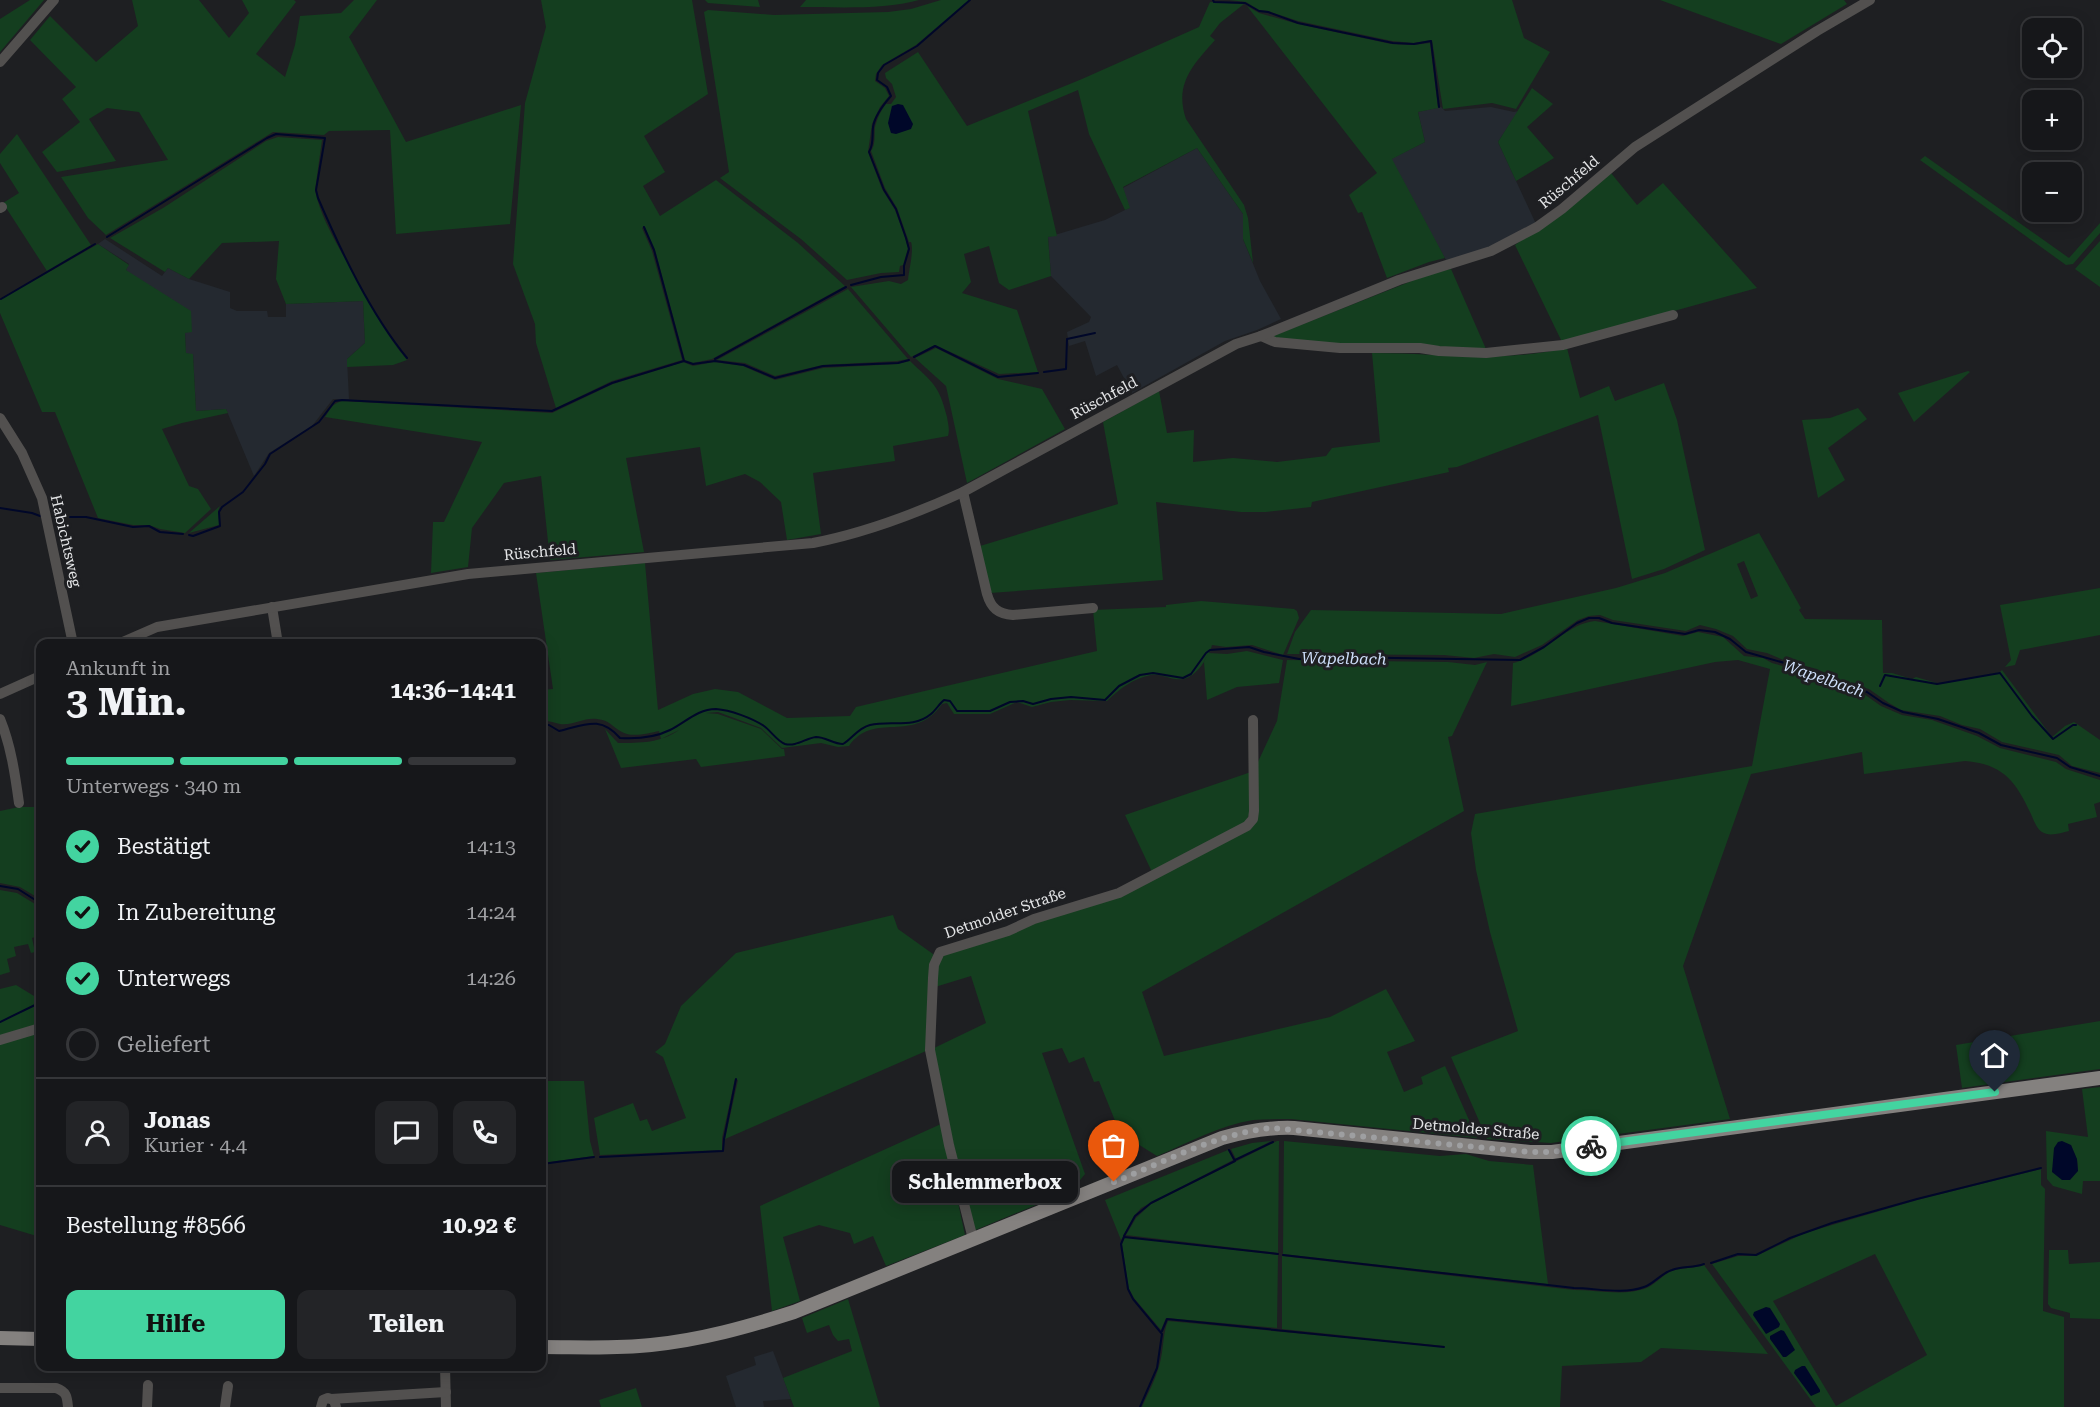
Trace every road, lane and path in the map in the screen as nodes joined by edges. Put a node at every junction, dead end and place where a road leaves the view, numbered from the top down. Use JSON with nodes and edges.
{"nodes":[{"id":1,"x":54,"y":0,"type":"edge"},
{"id":2,"x":1870,"y":0,"type":"edge"},
{"id":3,"x":0,"y":62,"type":"edge"},
{"id":4,"x":1673,"y":315,"type":"dead end"},
{"id":5,"x":1261,"y":336,"type":"junction"},
{"id":6,"x":0,"y":418,"type":"edge"},
{"id":7,"x":963,"y":492,"type":"junction"},
{"id":8,"x":272,"y":607,"type":"junction"},
{"id":9,"x":1093,"y":608,"type":"dead end"},
{"id":10,"x":72,"y":639,"type":"edge"},
{"id":11,"x":129,"y":639,"type":"edge"},
{"id":12,"x":277,"y":639,"type":"edge"},
{"id":13,"x":36,"y":678,"type":"edge"},
{"id":14,"x":0,"y":693,"type":"edge"},
{"id":15,"x":0,"y":719,"type":"edge"},
{"id":16,"x":1253,"y":720,"type":"dead end"},
{"id":17,"x":19,"y":803,"type":"dead end"},
{"id":18,"x":36,"y":1029,"type":"edge"},
{"id":19,"x":0,"y":1040,"type":"edge"},
{"id":20,"x":2100,"y":1078,"type":"edge"},
{"id":21,"x":973,"y":1239,"type":"junction"},
{"id":22,"x":0,"y":1338,"type":"edge"},
{"id":23,"x":36,"y":1339,"type":"edge"},
{"id":24,"x":546,"y":1347,"type":"edge"},
{"id":25,"x":445,"y":1371,"type":"edge"},
{"id":26,"x":148,"y":1385,"type":"dead end"},
{"id":27,"x":228,"y":1386,"type":"dead end"},
{"id":28,"x":0,"y":1388,"type":"edge"},
{"id":29,"x":446,"y":1392,"type":"junction"},
{"id":30,"x":334,"y":1403,"type":"edge"},
{"id":31,"x":68,"y":1407,"type":"edge"},
{"id":32,"x":147,"y":1407,"type":"edge"},
{"id":33,"x":225,"y":1407,"type":"edge"},
{"id":34,"x":321,"y":1407,"type":"edge"},
{"id":35,"x":446,"y":1407,"type":"edge"}],
"edges":[{"from":1,"to":3,"type":"street"},
{"from":2,"to":5,"type":"street","name":"Rüschfeld"},
{"from":4,"to":5,"type":"street"},
{"from":5,"to":7,"type":"street","name":"Rüschfeld"},
{"from":6,"to":10,"type":"street","name":"Habichtsweg"},
{"from":7,"to":8,"type":"street","name":"Rüschfeld"},
{"from":7,"to":9,"type":"street"},
{"from":8,"to":11,"type":"street","name":"Rüschfeld"},
{"from":8,"to":12,"type":"street"},
{"from":13,"to":14,"type":"street"},
{"from":15,"to":17,"type":"street"},
{"from":16,"to":21,"type":"street","name":"Detmolder Straße"},
{"from":18,"to":19,"type":"street"},
{"from":20,"to":21,"type":"main road","name":"Detmolder Straße"},
{"from":21,"to":24,"type":"main road","name":"Detmolder Straße"},
{"from":22,"to":23,"type":"main road"},
{"from":25,"to":29,"type":"street"},
{"from":26,"to":32,"type":"street"},
{"from":27,"to":33,"type":"street"},
{"from":28,"to":31,"type":"street"},
{"from":29,"to":30,"type":"street"},
{"from":29,"to":35,"type":"street"},
{"from":30,"to":34,"type":"street"}]}
